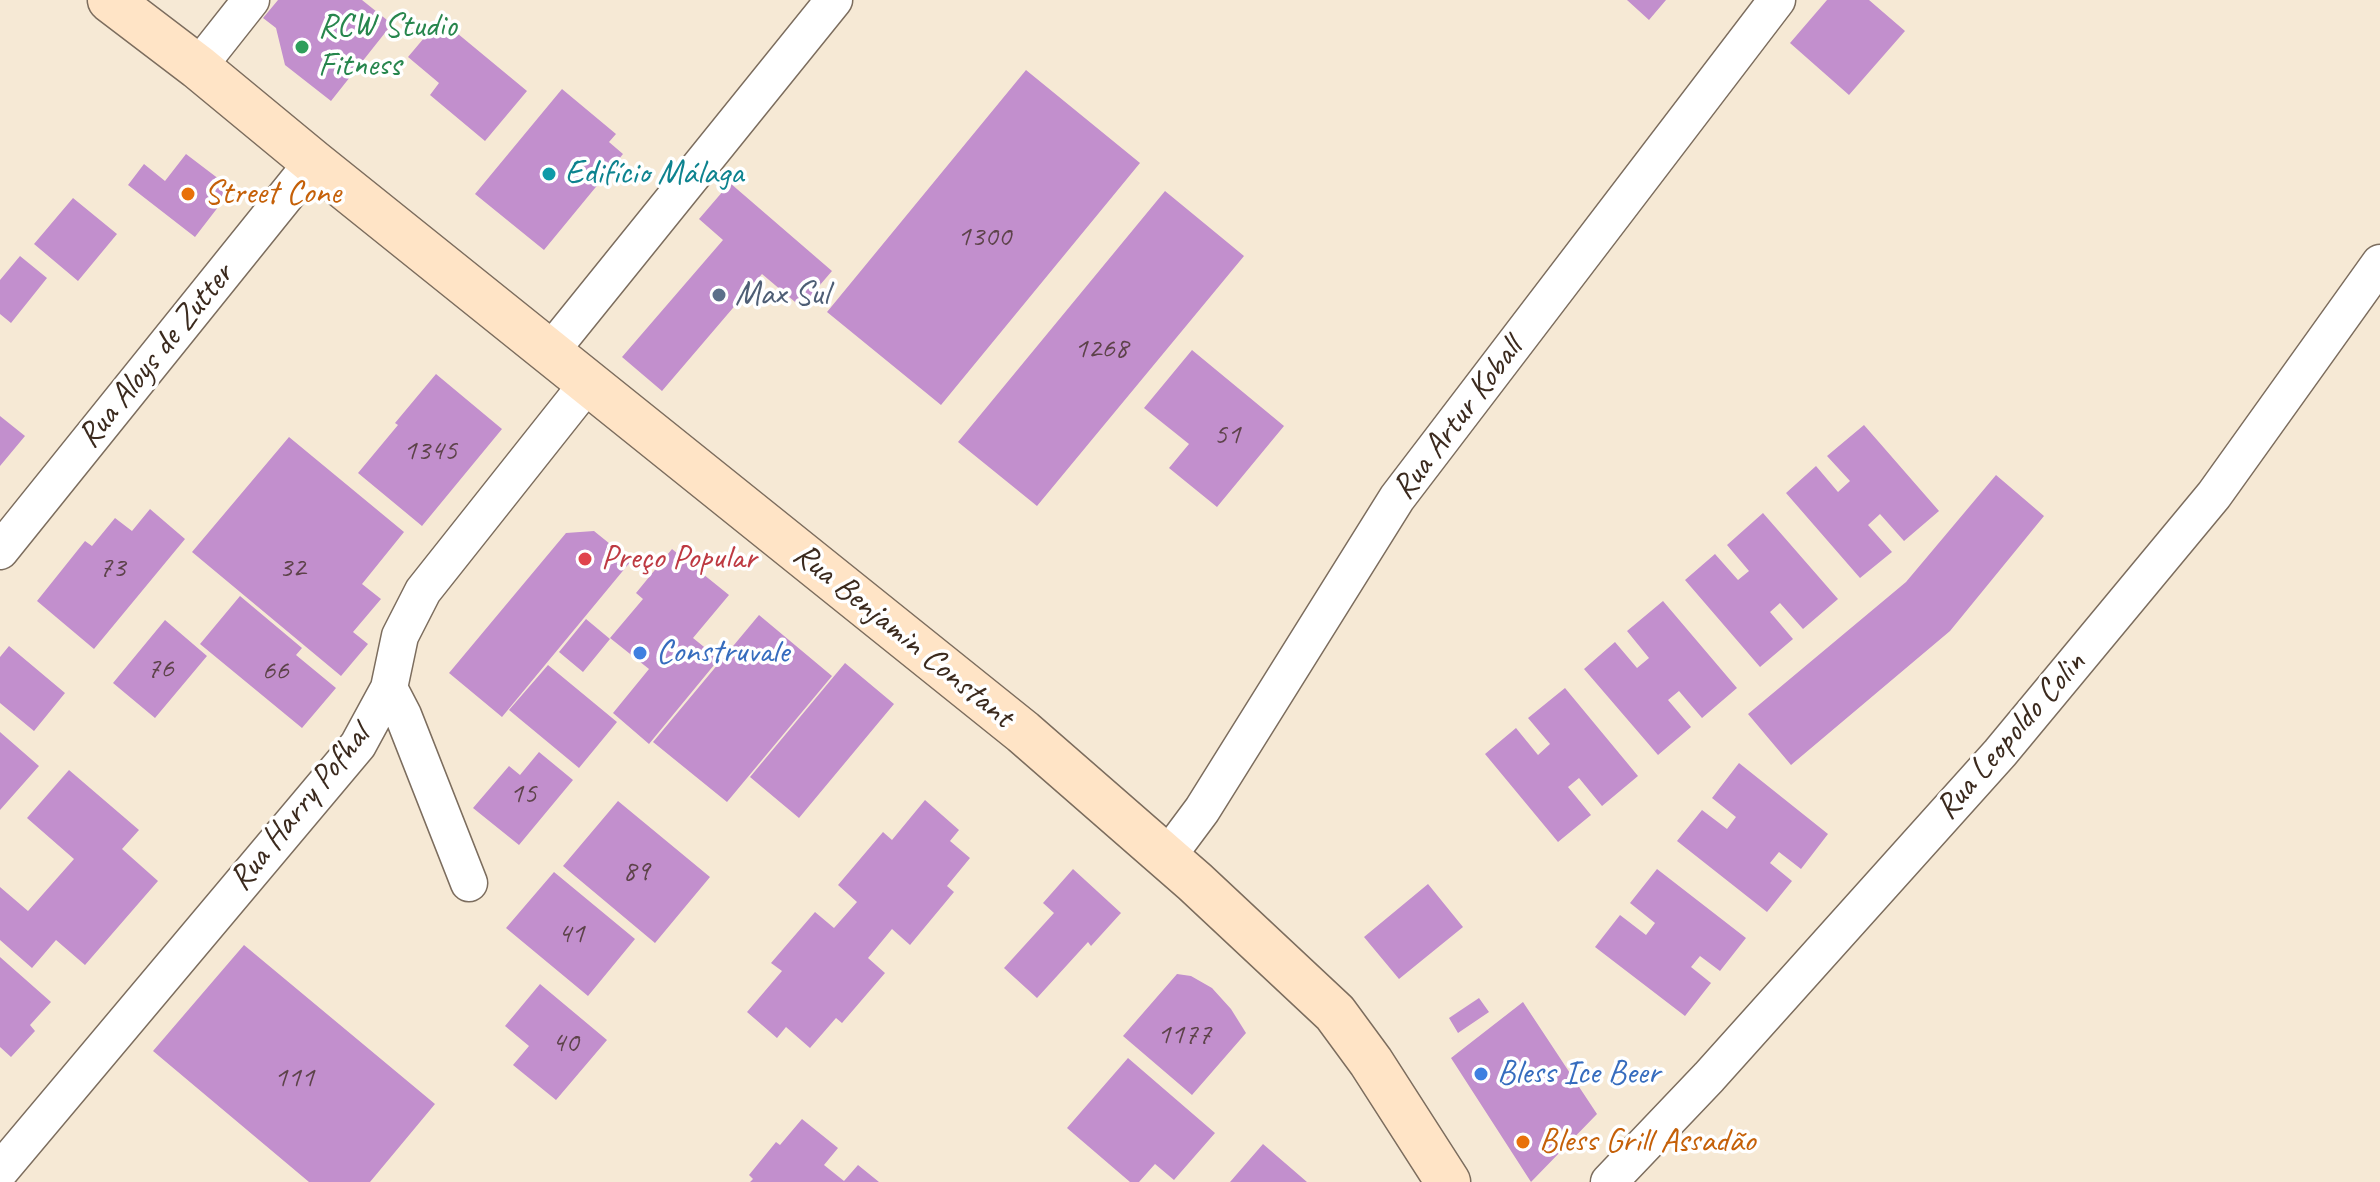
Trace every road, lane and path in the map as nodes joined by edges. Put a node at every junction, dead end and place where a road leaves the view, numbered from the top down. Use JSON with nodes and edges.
{"nodes":[{"id":1,"x":110,"y":0,"type":"edge"},
{"id":2,"x":251,"y":0,"type":"edge"},
{"id":3,"x":834,"y":0,"type":"edge"},
{"id":4,"x":1777,"y":0,"type":"edge"},
{"id":5,"x":198,"y":67,"type":"junction"},
{"id":6,"x":313,"y":162,"type":"junction"},
{"id":7,"x":2380,"y":263,"type":"edge"},
{"id":8,"x":550,"y":352,"type":"junction"},
{"id":9,"x":588,"y":383,"type":"junction"},
{"id":10,"x":0,"y":551,"type":"edge"},
{"id":11,"x":389,"y":688,"type":"junction"},
{"id":12,"x":1167,"y":857,"type":"junction"},
{"id":13,"x":469,"y":883,"type":"dead end"},
{"id":14,"x":0,"y":1171,"type":"edge"},
{"id":15,"x":1448,"y":1182,"type":"edge"},
{"id":16,"x":1609,"y":1182,"type":"edge"}],
"edges":[{"from":1,"to":5,"type":"main road","name":"Rua Benjamin Constant"},
{"from":2,"to":5,"type":"street"},
{"from":3,"to":8,"type":"street"},
{"from":4,"to":12,"type":"street","name":"Rua Artur Koball"},
{"from":5,"to":6,"type":"main road","name":"Rua Benjamin Constant"},
{"from":6,"to":8,"type":"main road","name":"Rua Benjamin Constant"},
{"from":6,"to":10,"type":"street","name":"Rua Aloys de Zutter"},
{"from":7,"to":16,"type":"street","name":"Rua Leopoldo Colin"},
{"from":8,"to":9,"type":"main road","name":"Rua Benjamin Constant"},
{"from":9,"to":11,"type":"street","name":"Rua Harry Pofhal"},
{"from":9,"to":12,"type":"main road","name":"Rua Benjamin Constant"},
{"from":11,"to":13,"type":"street"},
{"from":11,"to":14,"type":"street","name":"Rua Harry Pofhal"},
{"from":12,"to":15,"type":"main road","name":"Rua Benjamin Constant"}]}
